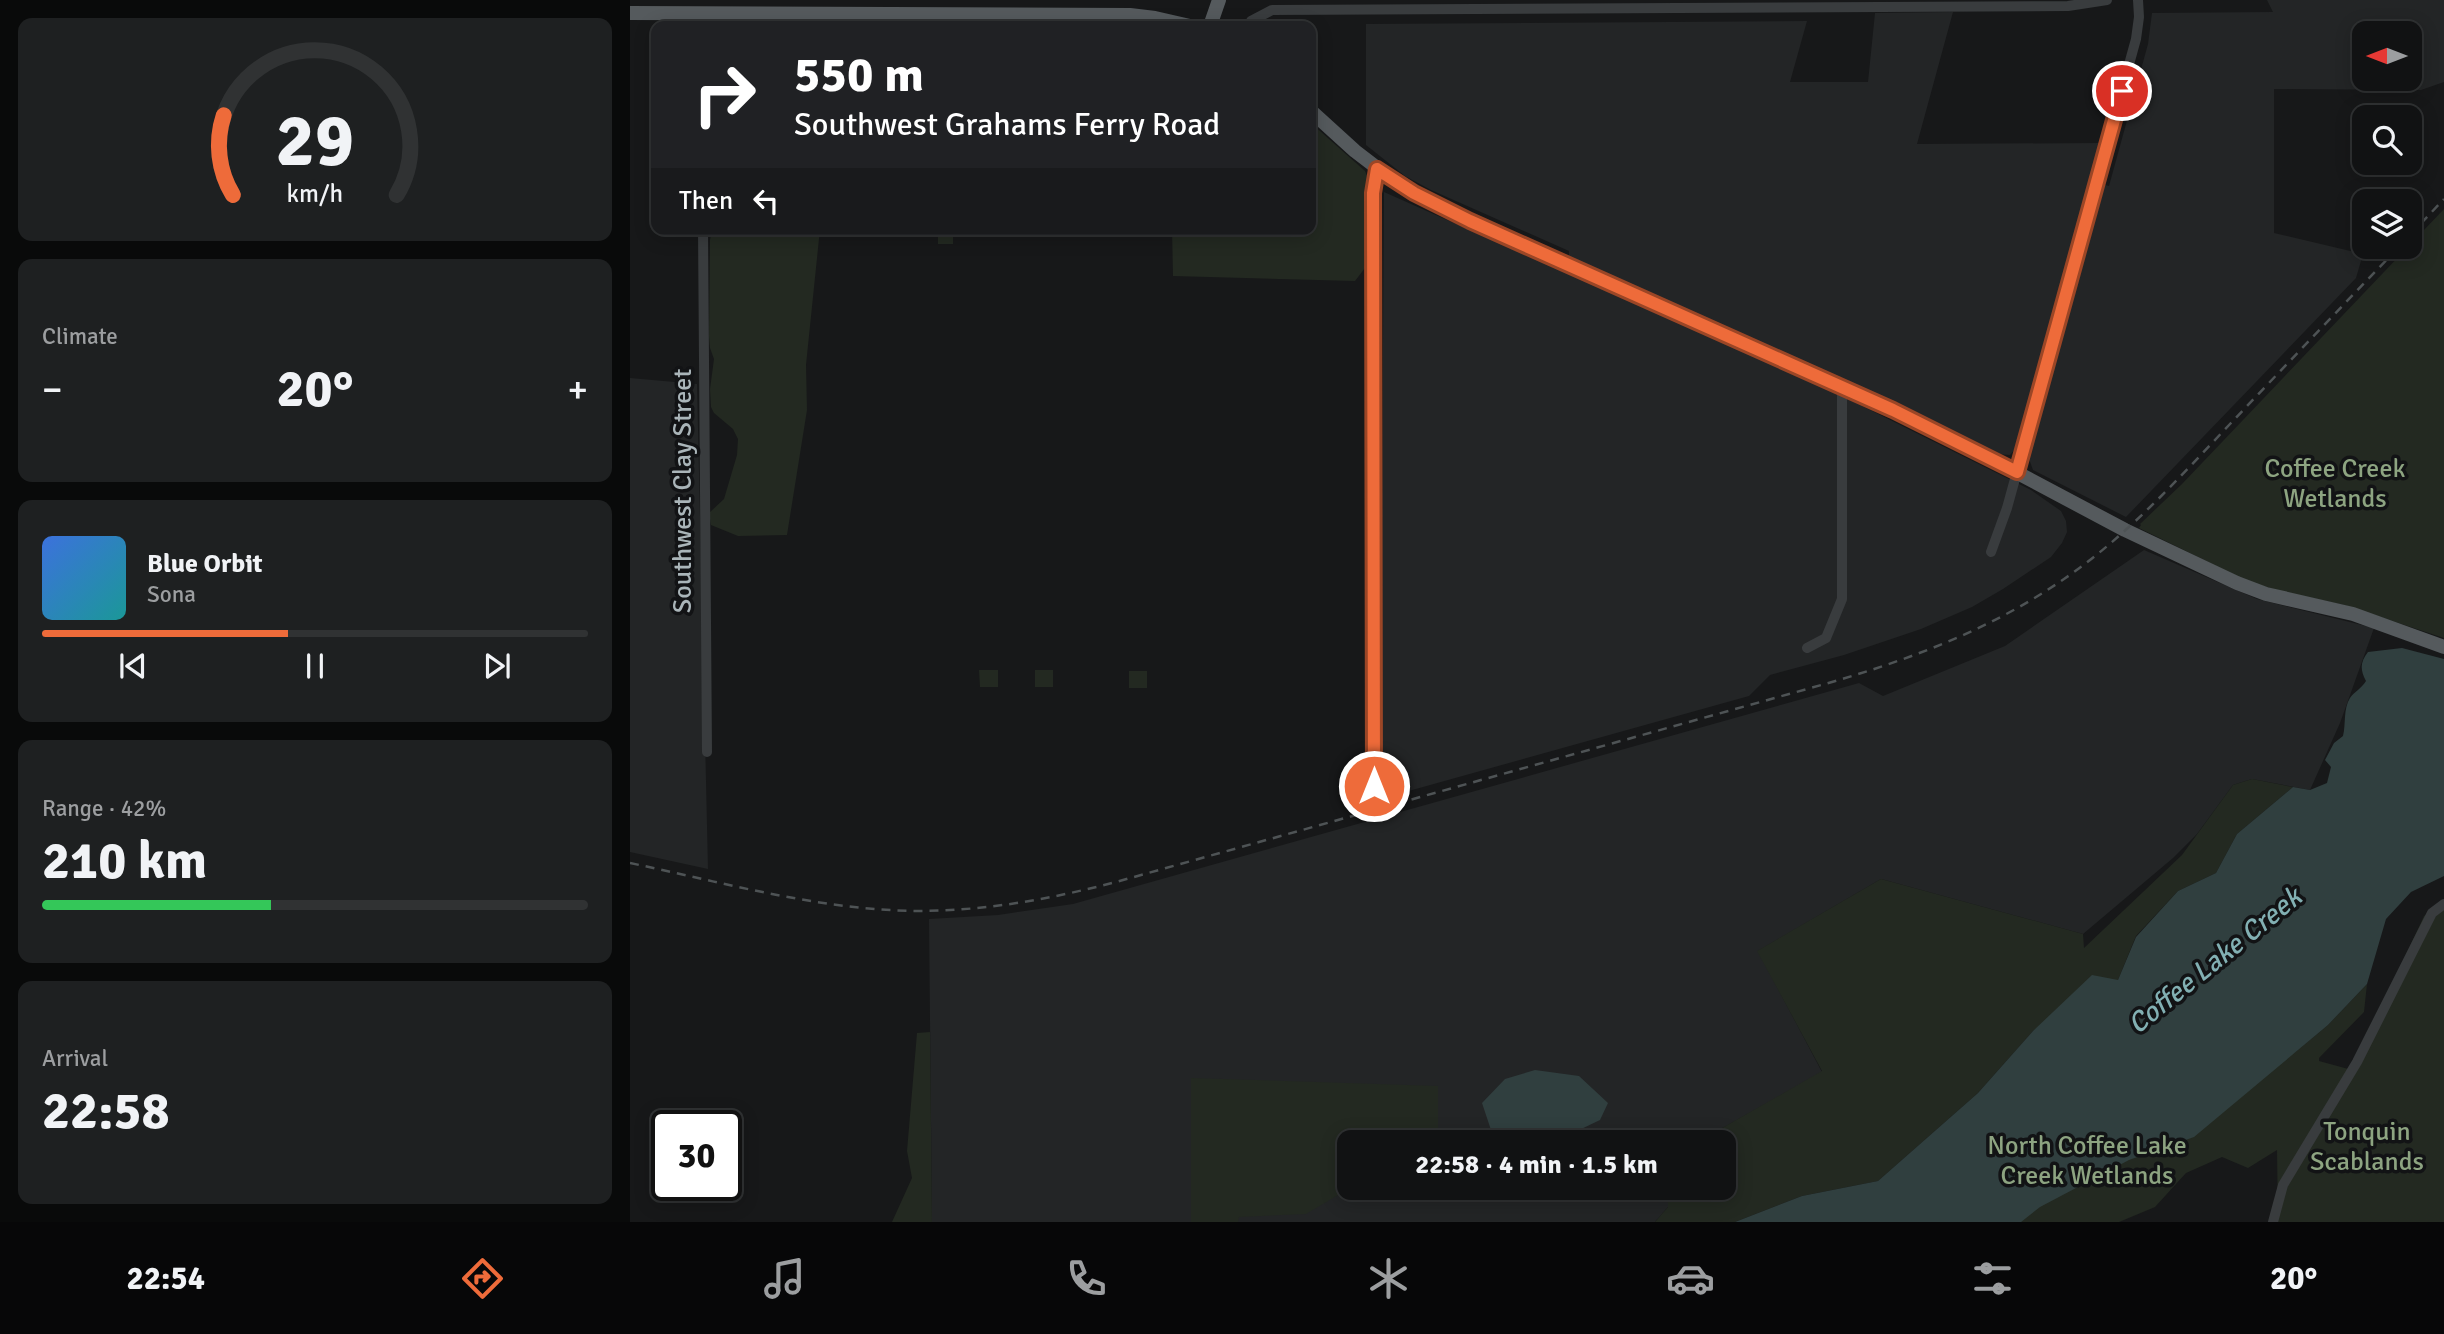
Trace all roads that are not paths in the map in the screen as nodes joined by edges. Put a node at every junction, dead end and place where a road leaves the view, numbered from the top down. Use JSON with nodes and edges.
{"nodes":[{"id":1,"x":1219,"y":0,"type":"edge"},
{"id":2,"x":2107,"y":0,"type":"edge"},
{"id":3,"x":2138,"y":0,"type":"edge"},
{"id":4,"x":630,"y":13,"type":"edge"},
{"id":5,"x":703,"y":20,"type":"edge"},
{"id":6,"x":1168,"y":21,"type":"edge"},
{"id":7,"x":1212,"y":21,"type":"edge"},
{"id":8,"x":1251,"y":21,"type":"dead end"},
{"id":9,"x":1316,"y":115,"type":"edge"},
{"id":10,"x":1377,"y":169,"type":"junction"},
{"id":11,"x":703,"y":235,"type":"edge"},
{"id":12,"x":1842,"y":387,"type":"junction"},
{"id":13,"x":2017,"y":472,"type":"junction"},
{"id":14,"x":1991,"y":552,"type":"dead end"},
{"id":15,"x":2444,"y":646,"type":"edge"},
{"id":16,"x":1807,"y":648,"type":"dead end"},
{"id":17,"x":706,"y":752,"type":"dead end"},
{"id":18,"x":1374,"y":786,"type":"dead end"},
{"id":19,"x":2444,"y":904,"type":"edge"},
{"id":20,"x":2273,"y":1222,"type":"edge"}],
"edges":[{"from":1,"to":7,"type":"main road"},
{"from":2,"to":8,"type":"street"},
{"from":3,"to":13,"type":"street"},
{"from":4,"to":5,"type":"main road"},
{"from":5,"to":6,"type":"main road"},
{"from":9,"to":10,"type":"main road"},
{"from":10,"to":12,"type":"main road"},
{"from":10,"to":18,"type":"street"},
{"from":11,"to":17,"type":"street","name":"Southwest Clay Street"},
{"from":12,"to":13,"type":"main road"},
{"from":12,"to":16,"type":"street"},
{"from":13,"to":14,"type":"street"},
{"from":13,"to":15,"type":"main road"},
{"from":19,"to":20,"type":"street"}]}
